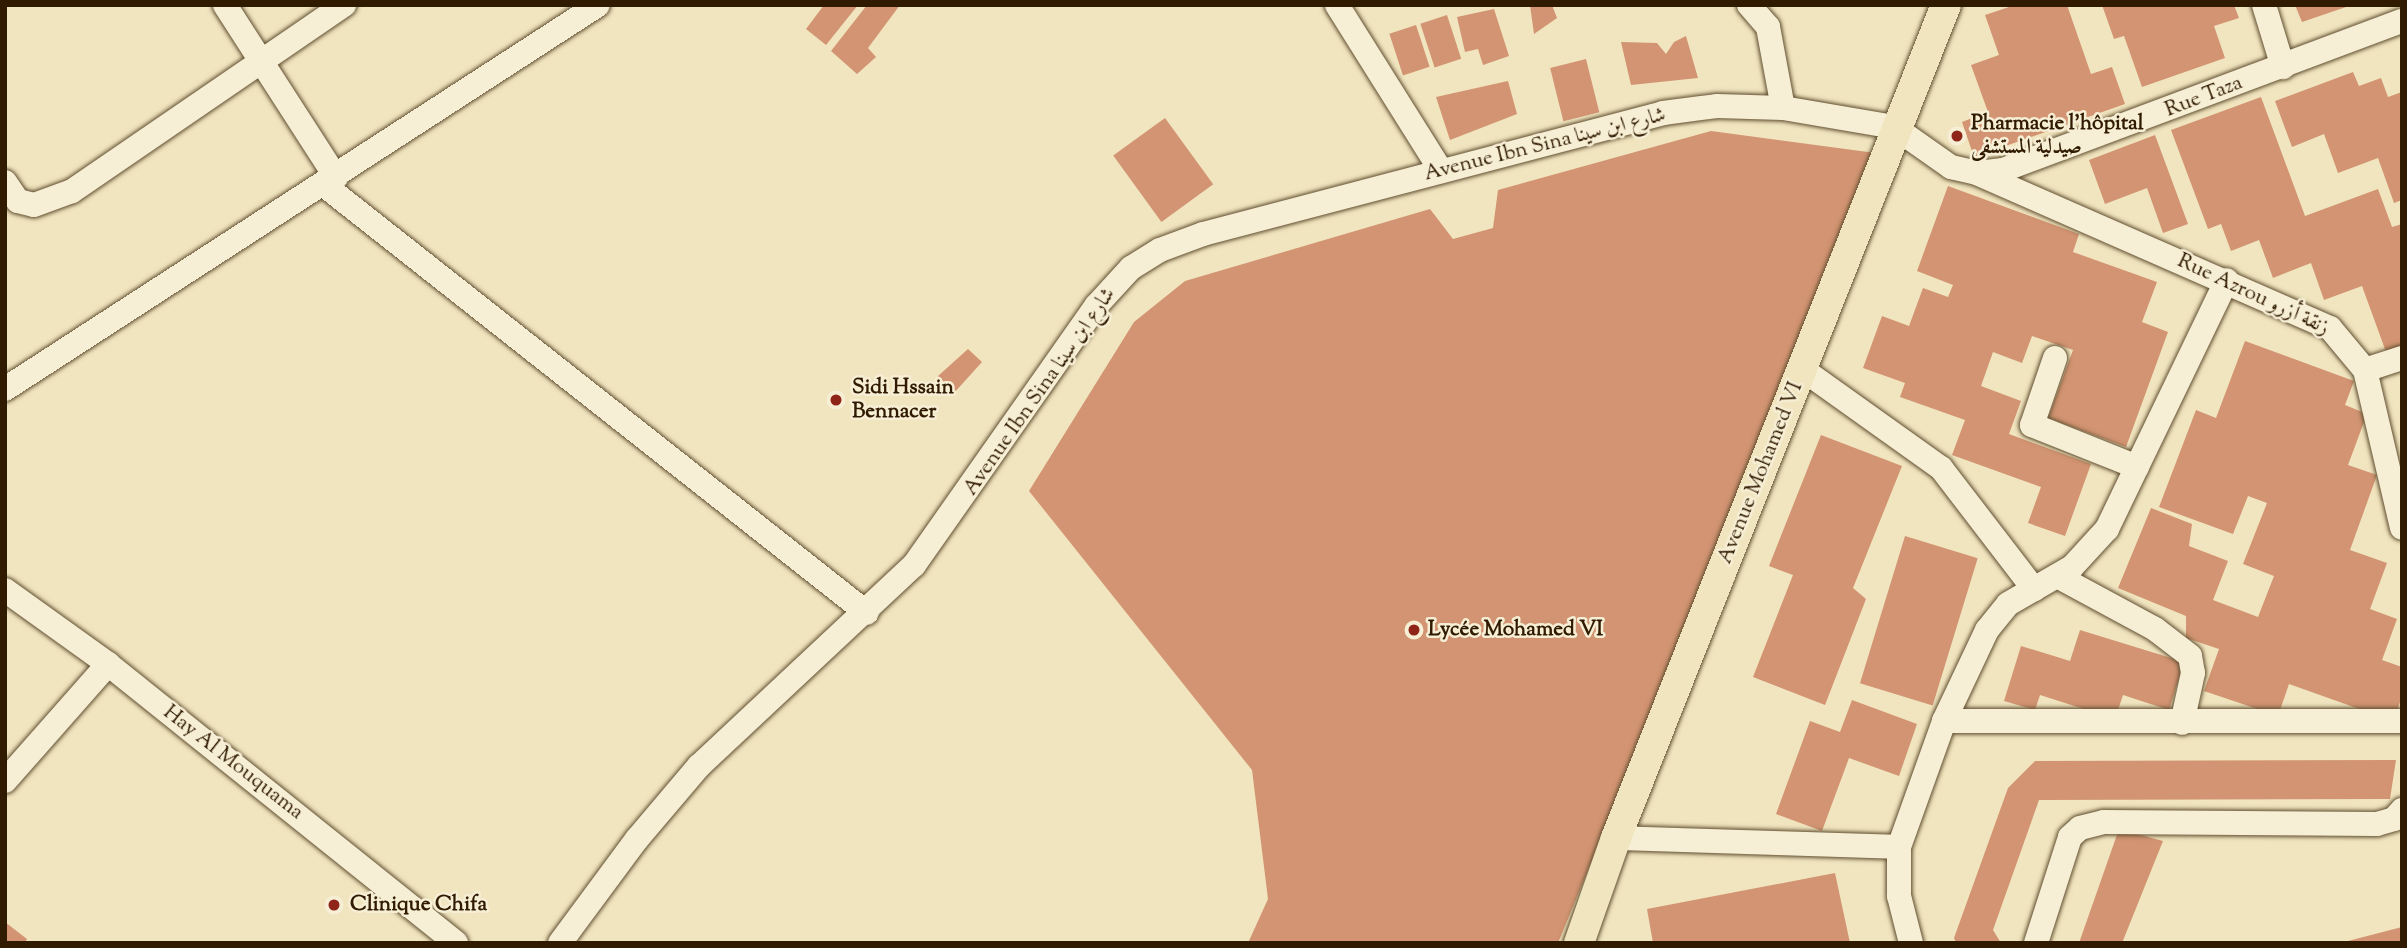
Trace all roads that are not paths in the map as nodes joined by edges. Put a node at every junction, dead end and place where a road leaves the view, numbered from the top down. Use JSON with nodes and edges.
{"nodes":[{"id":1,"x":225,"y":5,"type":"edge"},
{"id":2,"x":344,"y":5,"type":"edge"},
{"id":3,"x":598,"y":5,"type":"edge"},
{"id":4,"x":1749,"y":5,"type":"edge"},
{"id":5,"x":1946,"y":5,"type":"edge"},
{"id":6,"x":2264,"y":5,"type":"edge"},
{"id":7,"x":1346,"y":7,"type":"edge"},
{"id":8,"x":2402,"y":21,"type":"edge"},
{"id":9,"x":261,"y":62,"type":"junction"},
{"id":10,"x":2283,"y":67,"type":"junction"},
{"id":11,"x":1783,"y":108,"type":"junction"},
{"id":12,"x":1894,"y":127,"type":"junction"},
{"id":13,"x":1441,"y":171,"type":"junction"},
{"id":14,"x":1978,"y":173,"type":"junction"},
{"id":15,"x":330,"y":181,"type":"junction"},
{"id":16,"x":5,"y":182,"type":"edge"},
{"id":17,"x":2227,"y":280,"type":"junction"},
{"id":18,"x":2055,"y":358,"type":"dead end"},
{"id":19,"x":2402,"y":358,"type":"edge"},
{"id":20,"x":1802,"y":369,"type":"junction"},
{"id":21,"x":2365,"y":370,"type":"junction"},
{"id":22,"x":5,"y":389,"type":"edge"},
{"id":23,"x":2137,"y":467,"type":"junction"},
{"id":24,"x":2402,"y":528,"type":"edge"},
{"id":25,"x":2057,"y":576,"type":"junction"},
{"id":26,"x":2034,"y":589,"type":"junction"},
{"id":27,"x":5,"y":590,"type":"edge"},
{"id":28,"x":867,"y":612,"type":"junction"},
{"id":29,"x":108,"y":664,"type":"junction"},
{"id":30,"x":1944,"y":721,"type":"junction"},
{"id":31,"x":2402,"y":721,"type":"edge"},
{"id":32,"x":2182,"y":723,"type":"junction"},
{"id":33,"x":5,"y":781,"type":"edge"},
{"id":34,"x":2402,"y":810,"type":"edge"},
{"id":35,"x":1616,"y":838,"type":"junction"},
{"id":36,"x":1899,"y":848,"type":"junction"},
{"id":37,"x":456,"y":943,"type":"edge"},
{"id":38,"x":560,"y":943,"type":"edge"},
{"id":39,"x":1579,"y":943,"type":"edge"},
{"id":40,"x":1911,"y":943,"type":"edge"},
{"id":41,"x":2036,"y":943,"type":"edge"}],
"edges":[{"from":1,"to":9,"type":"street"},
{"from":2,"to":9,"type":"street"},
{"from":3,"to":15,"type":"street"},
{"from":4,"to":11,"type":"street"},
{"from":5,"to":12,"type":"main road","name":"Avenue Mohamed VI"},
{"from":6,"to":10,"type":"street"},
{"from":7,"to":13,"type":"street"},
{"from":8,"to":10,"type":"street","name":"Rue Taza"},
{"from":9,"to":15,"type":"street"},
{"from":9,"to":16,"type":"street"},
{"from":10,"to":14,"type":"street","name":"Rue Taza"},
{"from":11,"to":12,"type":"street","name":"Avenue Ibn Sina شارع ابن سينا"},
{"from":11,"to":13,"type":"street","name":"Avenue Ibn Sina شارع ابن سينا"},
{"from":12,"to":14,"type":"street","name":"Rue Taza"},
{"from":12,"to":20,"type":"main road","name":"Avenue Mohamed VI"},
{"from":13,"to":28,"type":"street","name":"Avenue Ibn Sina شارع ابن سينا"},
{"from":14,"to":17,"type":"street","name":"Rue Azrou زنقة أزرو"},
{"from":15,"to":22,"type":"street"},
{"from":15,"to":28,"type":"street"},
{"from":17,"to":21,"type":"street","name":"Rue Azrou زنقة أزرو"},
{"from":17,"to":23,"type":"street"},
{"from":18,"to":23,"type":"street"},
{"from":19,"to":21,"type":"street"},
{"from":20,"to":26,"type":"street"},
{"from":20,"to":35,"type":"main road","name":"Avenue Mohamed VI"},
{"from":21,"to":24,"type":"street","name":"Rue Azrou زنقة أزرو"},
{"from":23,"to":25,"type":"street"},
{"from":25,"to":26,"type":"street"},
{"from":25,"to":32,"type":"street"},
{"from":26,"to":30,"type":"street"},
{"from":27,"to":29,"type":"street","name":"Hay Al Mouquama"},
{"from":28,"to":38,"type":"street","name":"Avenue Ibn Sina شارع ابن سينا"},
{"from":29,"to":33,"type":"street"},
{"from":29,"to":37,"type":"street","name":"Hay Al Mouquama"},
{"from":30,"to":32,"type":"street"},
{"from":30,"to":36,"type":"street"},
{"from":31,"to":32,"type":"street"},
{"from":34,"to":41,"type":"street"},
{"from":35,"to":36,"type":"street"},
{"from":35,"to":39,"type":"main road","name":"Avenue Mohamed VI"},
{"from":36,"to":40,"type":"street"}]}
